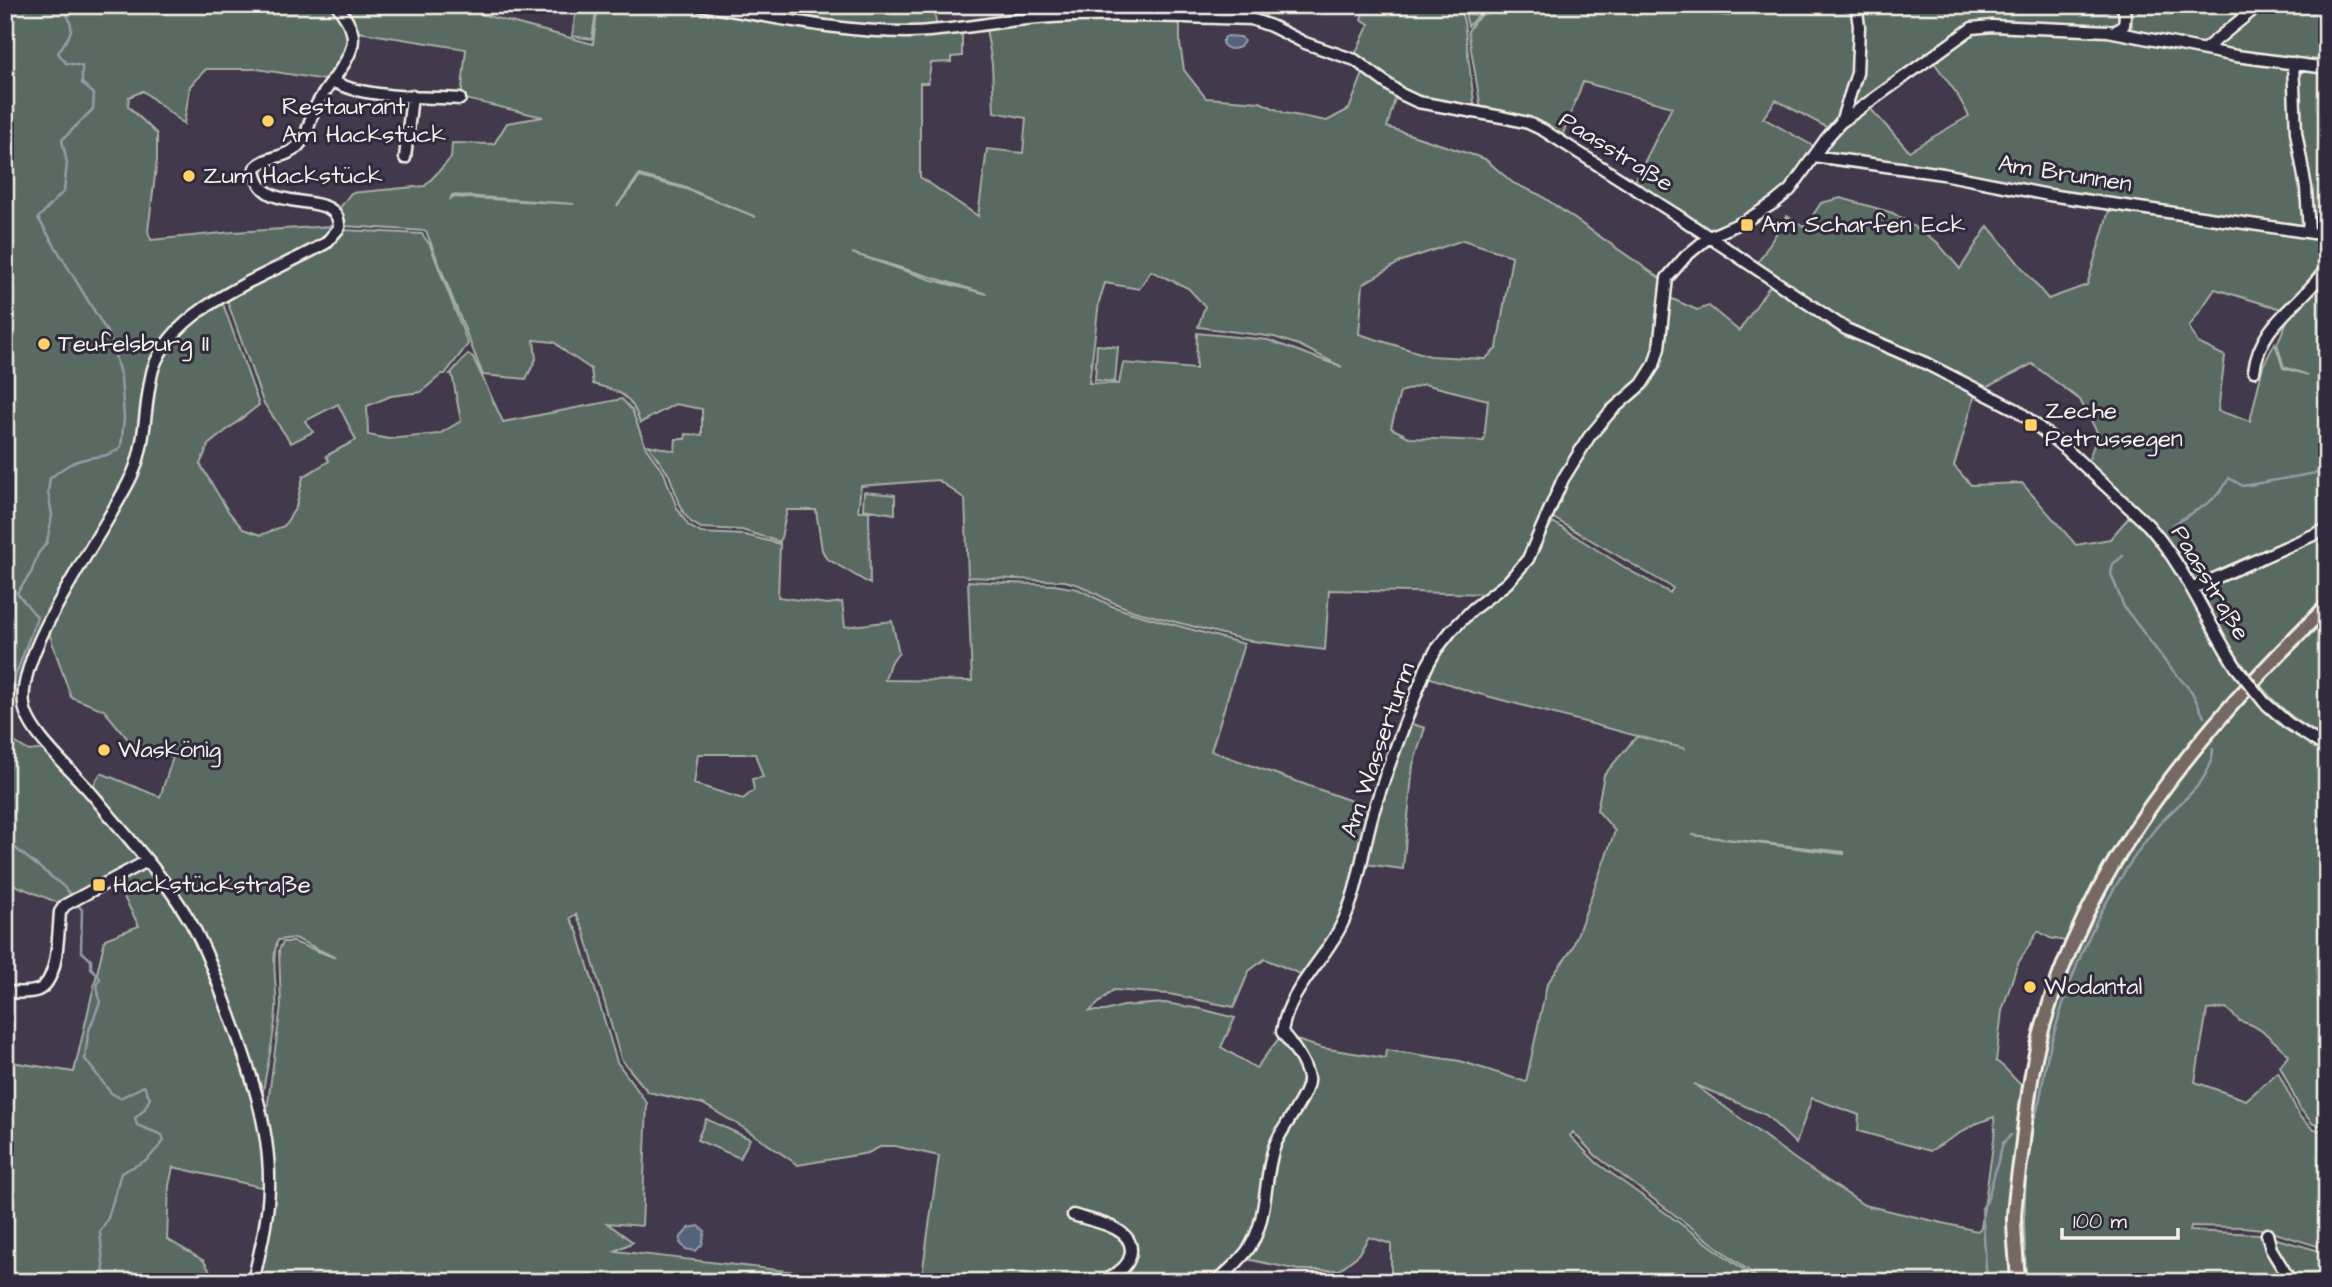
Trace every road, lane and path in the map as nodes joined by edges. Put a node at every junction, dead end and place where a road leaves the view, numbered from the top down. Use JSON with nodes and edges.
{"nodes":[{"id":1,"x":337,"y":5,"type":"edge"},
{"id":2,"x":701,"y":5,"type":"edge"},
{"id":3,"x":1856,"y":5,"type":"edge"},
{"id":4,"x":2122,"y":5,"type":"edge"},
{"id":5,"x":2259,"y":5,"type":"edge"},
{"id":6,"x":2115,"y":32,"type":"junction"},
{"id":7,"x":2205,"y":49,"type":"junction"},
{"id":8,"x":2293,"y":63,"type":"junction"},
{"id":9,"x":2327,"y":68,"type":"edge"},
{"id":10,"x":332,"y":80,"type":"junction"},
{"id":11,"x":412,"y":96,"type":"junction"},
{"id":12,"x":460,"y":99,"type":"dead end"},
{"id":13,"x":1840,"y":123,"type":"junction"},
{"id":14,"x":1814,"y":156,"type":"junction"},
{"id":15,"x":405,"y":158,"type":"dead end"},
{"id":16,"x":2309,"y":232,"type":"junction"},
{"id":17,"x":2327,"y":235,"type":"edge"},
{"id":18,"x":1709,"y":237,"type":"junction"},
{"id":19,"x":2327,"y":267,"type":"edge"},
{"id":20,"x":2254,"y":371,"type":"dead end"},
{"id":21,"x":2327,"y":529,"type":"edge"},
{"id":22,"x":2193,"y":589,"type":"junction"},
{"id":23,"x":2327,"y":606,"type":"edge"},
{"id":24,"x":2327,"y":748,"type":"edge"},
{"id":25,"x":147,"y":861,"type":"junction"},
{"id":26,"x":5,"y":992,"type":"edge"},
{"id":27,"x":1073,"y":1215,"type":"dead end"},
{"id":28,"x":2267,"y":1234,"type":"dead end"},
{"id":29,"x":253,"y":1282,"type":"edge"},
{"id":30,"x":1102,"y":1282,"type":"edge"},
{"id":31,"x":1215,"y":1282,"type":"edge"},
{"id":32,"x":2018,"y":1282,"type":"edge"},
{"id":33,"x":2291,"y":1282,"type":"edge"}],
"edges":[{"from":1,"to":10,"type":"street"},
{"from":2,"to":18,"type":"street","name":"Paasstraße"},
{"from":3,"to":13,"type":"street"},
{"from":4,"to":6,"type":"street"},
{"from":5,"to":7,"type":"street"},
{"from":6,"to":7,"type":"street"},
{"from":6,"to":13,"type":"street"},
{"from":7,"to":8,"type":"street"},
{"from":8,"to":9,"type":"street"},
{"from":8,"to":16,"type":"street"},
{"from":10,"to":11,"type":"street"},
{"from":10,"to":25,"type":"street"},
{"from":11,"to":12,"type":"street"},
{"from":11,"to":15,"type":"street"},
{"from":13,"to":14,"type":"street","name":"Am Wasserturm"},
{"from":14,"to":16,"type":"street","name":"Am Brunnen"},
{"from":14,"to":18,"type":"street","name":"Am Wasserturm"},
{"from":16,"to":17,"type":"street","name":"Am Brunnen"},
{"from":18,"to":22,"type":"street","name":"Paasstraße"},
{"from":18,"to":31,"type":"street","name":"Am Wasserturm"},
{"from":19,"to":20,"type":"street"},
{"from":21,"to":22,"type":"street"},
{"from":22,"to":24,"type":"street","name":"Paasstraße","bridge":true},
{"from":23,"to":32,"type":"main road"},
{"from":25,"to":26,"type":"street"},
{"from":25,"to":29,"type":"street"},
{"from":27,"to":30,"type":"street"},
{"from":28,"to":33,"type":"street"}]}
